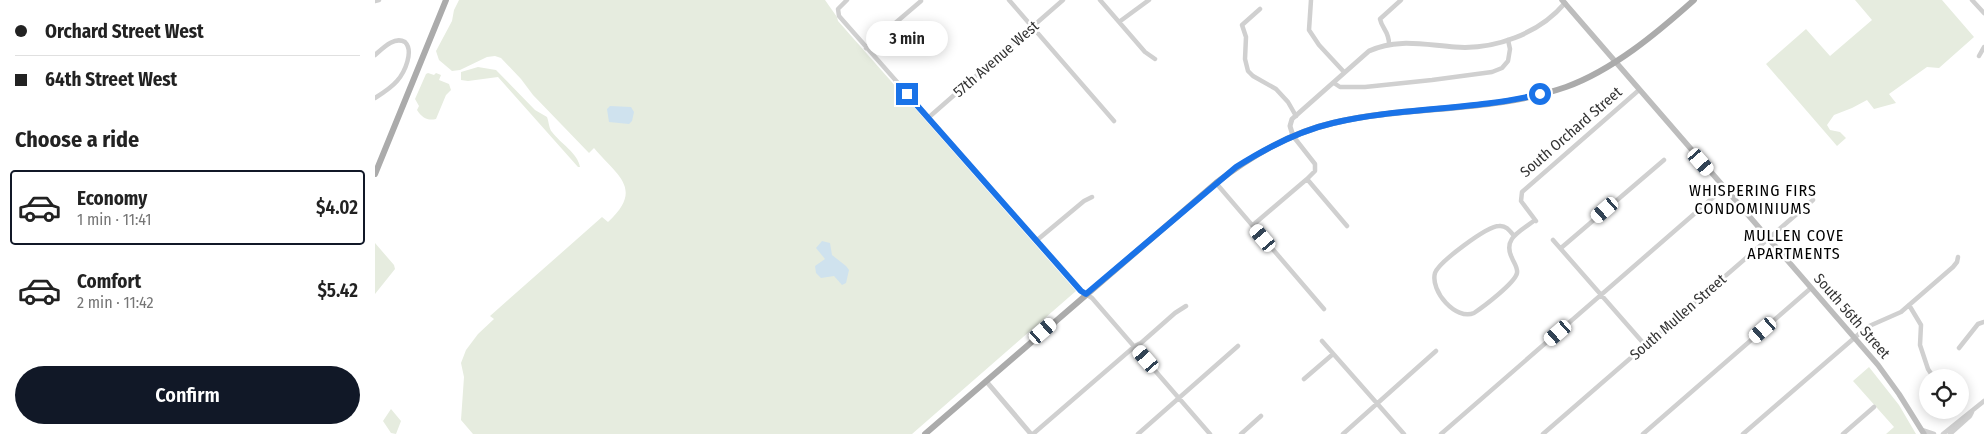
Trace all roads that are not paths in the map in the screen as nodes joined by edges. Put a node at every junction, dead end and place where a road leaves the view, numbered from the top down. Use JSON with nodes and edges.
{"nodes":[{"id":1,"x":379,"y":0,"type":"edge"},
{"id":2,"x":446,"y":0,"type":"edge"},
{"id":3,"x":847,"y":0,"type":"edge"},
{"id":4,"x":1009,"y":0,"type":"edge"},
{"id":5,"x":1063,"y":0,"type":"edge"},
{"id":6,"x":1100,"y":0,"type":"edge"},
{"id":7,"x":1149,"y":0,"type":"edge"},
{"id":8,"x":1311,"y":0,"type":"edge"},
{"id":9,"x":1401,"y":0,"type":"edge"},
{"id":10,"x":1694,"y":0,"type":"edge"},
{"id":11,"x":1972,"y":0,"type":"edge"},
{"id":12,"x":375,"y":1,"type":"edge"},
{"id":13,"x":921,"y":1,"type":"dead end"},
{"id":14,"x":1563,"y":2,"type":"edge"},
{"id":15,"x":1260,"y":9,"type":"dead end"},
{"id":16,"x":1984,"y":13,"type":"edge"},
{"id":17,"x":1119,"y":22,"type":"junction"},
{"id":18,"x":1032,"y":26,"type":"junction"},
{"id":19,"x":1509,"y":40,"type":"junction"},
{"id":20,"x":1389,"y":44,"type":"junction"},
{"id":21,"x":1984,"y":47,"type":"edge"},
{"id":22,"x":866,"y":48,"type":"junction"},
{"id":23,"x":375,"y":55,"type":"edge"},
{"id":24,"x":1979,"y":56,"type":"dead end"},
{"id":25,"x":1155,"y":59,"type":"dead end"},
{"id":26,"x":1615,"y":62,"type":"junction"},
{"id":27,"x":1343,"y":72,"type":"junction"},
{"id":28,"x":1334,"y":82,"type":"junction"},
{"id":29,"x":1639,"y":90,"type":"junction"},
{"id":30,"x":375,"y":98,"type":"edge"},
{"id":31,"x":1296,"y":116,"type":"junction"},
{"id":32,"x":928,"y":118,"type":"junction"},
{"id":33,"x":1114,"y":121,"type":"dead end"},
{"id":34,"x":1293,"y":136,"type":"junction"},
{"id":35,"x":1664,"y":160,"type":"dead end"},
{"id":36,"x":375,"y":174,"type":"edge"},
{"id":37,"x":1307,"y":179,"type":"junction"},
{"id":38,"x":1216,"y":183,"type":"junction"},
{"id":39,"x":1724,"y":188,"type":"junction"},
{"id":40,"x":1092,"y":197,"type":"dead end"},
{"id":41,"x":1813,"y":200,"type":"dead end"},
{"id":42,"x":1253,"y":225,"type":"junction"},
{"id":43,"x":1347,"y":226,"type":"dead end"},
{"id":44,"x":1514,"y":236,"type":"junction"},
{"id":45,"x":1768,"y":239,"type":"junction"},
{"id":46,"x":1553,"y":240,"type":"dead end"},
{"id":47,"x":1037,"y":241,"type":"junction"},
{"id":48,"x":1561,"y":248,"type":"junction"},
{"id":49,"x":1958,"y":257,"type":"dead end"},
{"id":50,"x":1811,"y":288,"type":"junction"},
{"id":51,"x":1086,"y":294,"type":"junction"},
{"id":52,"x":1601,"y":295,"type":"junction"},
{"id":53,"x":1909,"y":305,"type":"junction"},
{"id":54,"x":1186,"y":306,"type":"dead end"},
{"id":55,"x":1324,"y":309,"type":"dead end"},
{"id":56,"x":1983,"y":321,"type":"edge"},
{"id":57,"x":1854,"y":338,"type":"junction"},
{"id":58,"x":1322,"y":341,"type":"dead end"},
{"id":59,"x":1645,"y":345,"type":"junction"},
{"id":60,"x":1135,"y":346,"type":"junction"},
{"id":61,"x":1238,"y":346,"type":"dead end"},
{"id":62,"x":1959,"y":348,"type":"dead end"},
{"id":63,"x":1436,"y":351,"type":"dead end"},
{"id":64,"x":1333,"y":354,"type":"junction"},
{"id":65,"x":1928,"y":369,"type":"edge"},
{"id":66,"x":1304,"y":379,"type":"dead end"},
{"id":67,"x":986,"y":381,"type":"junction"},
{"id":68,"x":1180,"y":398,"type":"junction"},
{"id":69,"x":1984,"y":401,"type":"edge"},
{"id":70,"x":1377,"y":404,"type":"junction"},
{"id":71,"x":1874,"y":407,"type":"dead end"},
{"id":72,"x":1973,"y":411,"type":"junction"},
{"id":73,"x":1261,"y":416,"type":"dead end"},
{"id":74,"x":1923,"y":432,"type":"edge"},
{"id":75,"x":925,"y":434,"type":"edge"},
{"id":76,"x":1032,"y":434,"type":"edge"},
{"id":77,"x":1137,"y":434,"type":"edge"},
{"id":78,"x":1210,"y":434,"type":"edge"},
{"id":79,"x":1241,"y":434,"type":"edge"},
{"id":80,"x":1343,"y":434,"type":"edge"},
{"id":81,"x":1404,"y":434,"type":"edge"},
{"id":82,"x":1441,"y":434,"type":"edge"},
{"id":83,"x":1543,"y":434,"type":"edge"},
{"id":84,"x":1643,"y":434,"type":"edge"},
{"id":85,"x":1743,"y":434,"type":"edge"},
{"id":86,"x":1843,"y":434,"type":"edge"},
{"id":87,"x":1934,"y":434,"type":"edge"},
{"id":88,"x":1943,"y":434,"type":"edge"},
{"id":89,"x":1950,"y":434,"type":"edge"}],
"edges":[{"from":1,"to":12,"type":"street"},
{"from":2,"to":36,"type":"main road"},
{"from":3,"to":22,"type":"street"},
{"from":4,"to":18,"type":"street"},
{"from":5,"to":18,"type":"street","name":"57th Avenue West"},
{"from":6,"to":17,"type":"street"},
{"from":7,"to":17,"type":"street"},
{"from":8,"to":27,"type":"street"},
{"from":9,"to":20,"type":"street"},
{"from":10,"to":26,"type":"main road","name":"South Orchard Street"},
{"from":11,"to":16,"type":"street"},
{"from":13,"to":22,"type":"street"},
{"from":14,"to":19,"type":"street"},
{"from":14,"to":26,"type":"main road","name":"South 56th Street"},
{"from":15,"to":31,"type":"street"},
{"from":17,"to":25,"type":"street"},
{"from":18,"to":32,"type":"street","name":"57th Avenue West"},
{"from":18,"to":33,"type":"street"},
{"from":19,"to":20,"type":"street"},
{"from":19,"to":28,"type":"street"},
{"from":20,"to":27,"type":"street"},
{"from":21,"to":24,"type":"street"},
{"from":22,"to":32,"type":"street"},
{"from":23,"to":30,"type":"street"},
{"from":26,"to":29,"type":"main road","name":"South 56th Street"},
{"from":26,"to":34,"type":"main road","name":"South Orchard Street"},
{"from":27,"to":28,"type":"street"},
{"from":28,"to":31,"type":"street"},
{"from":29,"to":39,"type":"main road","name":"South 56th Street"},
{"from":29,"to":44,"type":"street","name":"South Orchard Street"},
{"from":31,"to":34,"type":"street"},
{"from":32,"to":47,"type":"street"},
{"from":34,"to":37,"type":"street"},
{"from":34,"to":38,"type":"main road","name":"South Orchard Street"},
{"from":35,"to":48,"type":"street"},
{"from":37,"to":42,"type":"street"},
{"from":37,"to":43,"type":"street"},
{"from":38,"to":42,"type":"street"},
{"from":38,"to":51,"type":"main road","name":"South Orchard Street"},
{"from":39,"to":45,"type":"main road","name":"South 56th Street"},
{"from":39,"to":52,"type":"street"},
{"from":40,"to":47,"type":"street"},
{"from":41,"to":45,"type":"street","name":"South Mullen Street"},
{"from":42,"to":55,"type":"street"},
{"from":44,"to":44,"type":"street"},
{"from":45,"to":50,"type":"main road","name":"South 56th Street"},
{"from":45,"to":59,"type":"street","name":"South Mullen Street"},
{"from":46,"to":48,"type":"street"},
{"from":47,"to":51,"type":"street"},
{"from":48,"to":52,"type":"street"},
{"from":49,"to":53,"type":"street"},
{"from":50,"to":57,"type":"main road","name":"South 56th Street"},
{"from":50,"to":84,"type":"street"},
{"from":51,"to":60,"type":"street"},
{"from":51,"to":67,"type":"main road","name":"South Orchard Street"},
{"from":52,"to":59,"type":"street"},
{"from":52,"to":82,"type":"street"},
{"from":53,"to":57,"type":"street"},
{"from":53,"to":65,"type":"street"},
{"from":54,"to":60,"type":"street"},
{"from":56,"to":62,"type":"street"},
{"from":57,"to":74,"type":"main road","name":"South 56th Street"},
{"from":57,"to":85,"type":"street"},
{"from":58,"to":64,"type":"street"},
{"from":59,"to":83,"type":"street","name":"South Mullen Street"},
{"from":60,"to":68,"type":"street"},
{"from":60,"to":76,"type":"street"},
{"from":61,"to":68,"type":"street"},
{"from":63,"to":70,"type":"street"},
{"from":64,"to":66,"type":"street"},
{"from":64,"to":70,"type":"street"},
{"from":67,"to":75,"type":"main road","name":"South Orchard Street"},
{"from":67,"to":76,"type":"street"},
{"from":68,"to":77,"type":"street"},
{"from":68,"to":78,"type":"street"},
{"from":69,"to":72,"type":"street"},
{"from":70,"to":80,"type":"street"},
{"from":70,"to":81,"type":"street"},
{"from":71,"to":86,"type":"street"},
{"from":72,"to":88,"type":"street"},
{"from":72,"to":89,"type":"street"},
{"from":73,"to":79,"type":"street"},
{"from":74,"to":87,"type":"street"}]}
